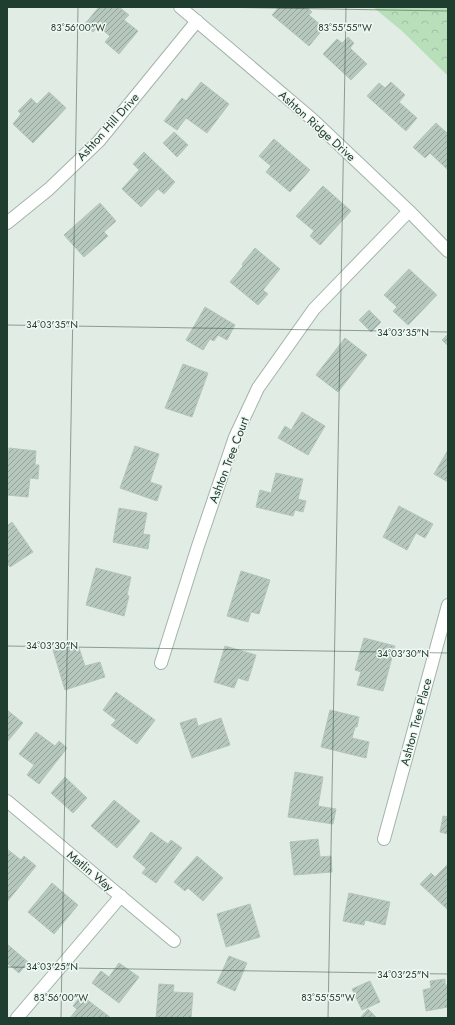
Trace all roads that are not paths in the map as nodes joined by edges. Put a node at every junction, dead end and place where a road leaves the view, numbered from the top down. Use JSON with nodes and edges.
{"nodes":[{"id":1,"x":180,"y":7,"type":"edge"},
{"id":2,"x":197,"y":21,"type":"junction"},
{"id":3,"x":409,"y":211,"type":"junction"},
{"id":4,"x":7,"y":224,"type":"edge"},
{"id":5,"x":448,"y":251,"type":"edge"},
{"id":6,"x":448,"y":605,"type":"edge"},
{"id":7,"x":161,"y":663,"type":"dead end"},
{"id":8,"x":7,"y":801,"type":"edge"},
{"id":9,"x":384,"y":839,"type":"dead end"},
{"id":10,"x":121,"y":896,"type":"junction"},
{"id":11,"x":174,"y":941,"type":"dead end"},
{"id":12,"x":17,"y":1018,"type":"edge"}],
"edges":[{"from":1,"to":2,"type":"street","name":"Ashton Ridge Drive"},
{"from":2,"to":3,"type":"street","name":"Ashton Ridge Drive"},
{"from":2,"to":4,"type":"street","name":"Ashton Hill Drive"},
{"from":3,"to":5,"type":"street","name":"Ashton Ridge Drive"},
{"from":3,"to":7,"type":"street","name":"Ashton Tree Court"},
{"from":6,"to":9,"type":"street","name":"Ashton Tree Place"},
{"from":8,"to":10,"type":"street","name":"Matlin Way"},
{"from":10,"to":11,"type":"street","name":"Matlin Way"},
{"from":10,"to":12,"type":"street"}]}
